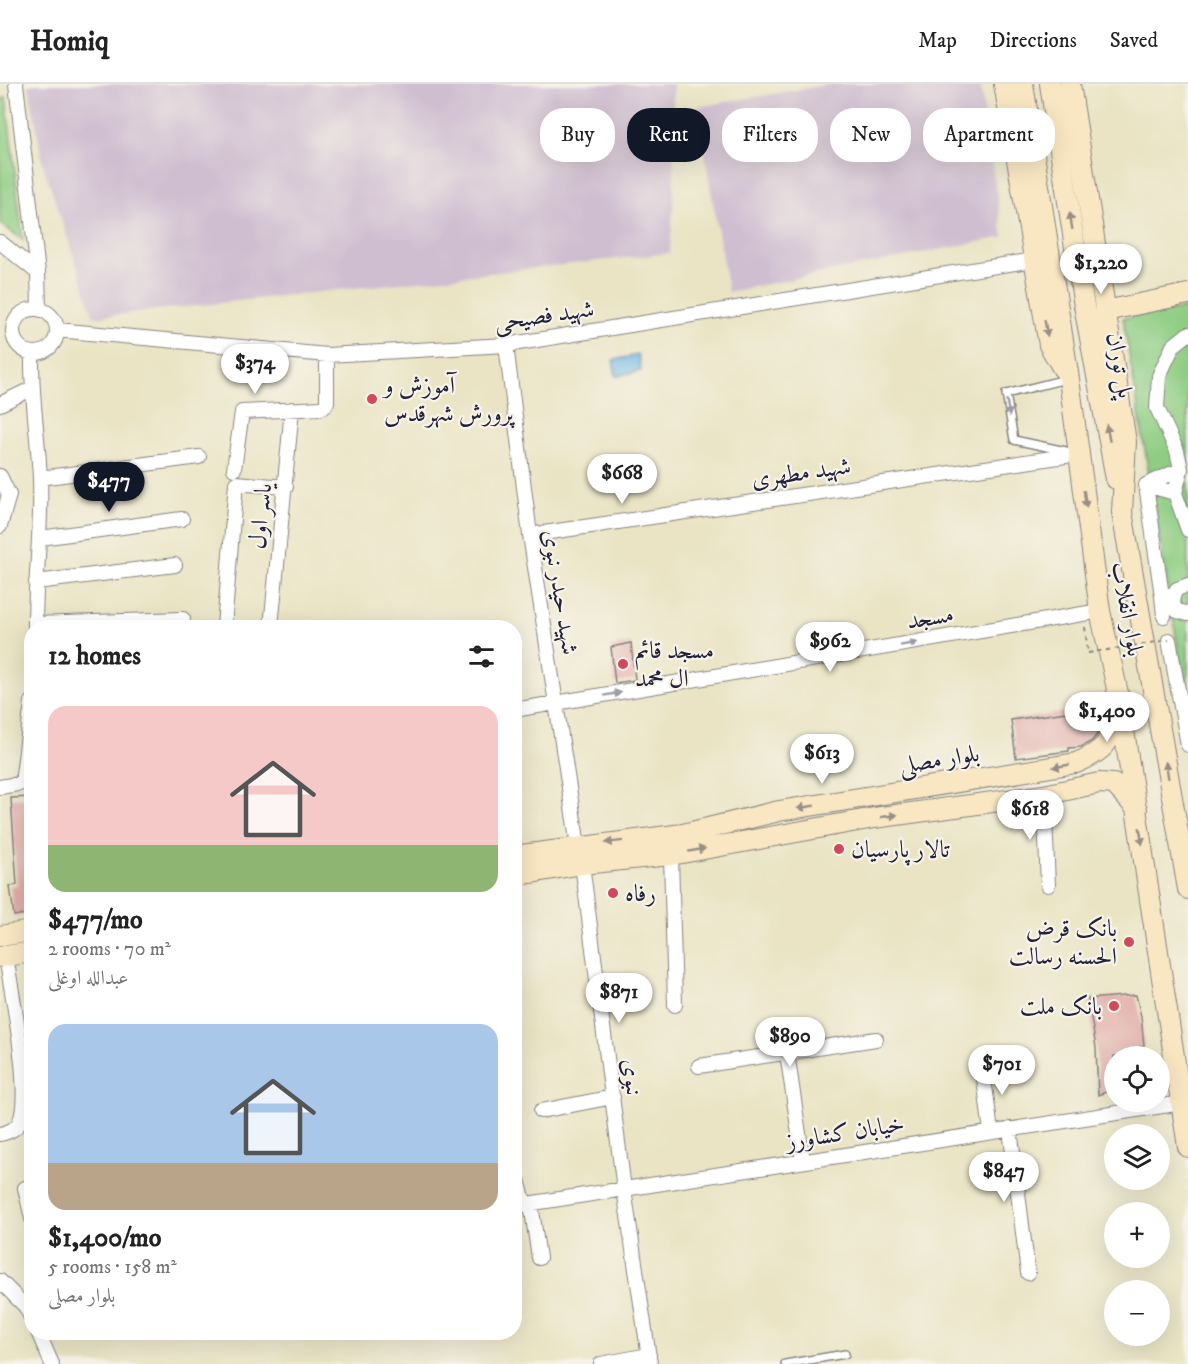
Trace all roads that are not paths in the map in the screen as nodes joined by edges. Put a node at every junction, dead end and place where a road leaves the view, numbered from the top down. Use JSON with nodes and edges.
{"nodes":[{"id":1,"x":16,"y":84,"type":"edge"},
{"id":2,"x":1004,"y":84,"type":"edge"},
{"id":3,"x":1023,"y":84,"type":"edge"},
{"id":4,"x":1050,"y":84,"type":"edge"},
{"id":5,"x":1070,"y":84,"type":"edge"},
{"id":6,"x":0,"y":242,"type":"edge"},
{"id":7,"x":1034,"y":260,"type":"junction"},
{"id":8,"x":38,"y":273,"type":"junction"},
{"id":9,"x":1188,"y":294,"type":"edge"},
{"id":10,"x":39,"y":309,"type":"junction"},
{"id":11,"x":1105,"y":311,"type":"junction"},
{"id":12,"x":15,"y":321,"type":"junction"},
{"id":13,"x":0,"y":327,"type":"edge"},
{"id":14,"x":57,"y":330,"type":"junction"},
{"id":15,"x":1188,"y":334,"type":"edge"},
{"id":16,"x":506,"y":345,"type":"junction"},
{"id":17,"x":32,"y":353,"type":"junction"},
{"id":18,"x":327,"y":355,"type":"junction"},
{"id":19,"x":1069,"y":379,"type":"junction"},
{"id":20,"x":31,"y":389,"type":"junction"},
{"id":21,"x":0,"y":404,"type":"edge"},
{"id":22,"x":292,"y":409,"type":"junction"},
{"id":23,"x":1078,"y":454,"type":"junction"},
{"id":24,"x":199,"y":457,"type":"dead end"},
{"id":25,"x":234,"y":469,"type":"dead end"},
{"id":26,"x":1181,"y":469,"type":"junction"},
{"id":27,"x":0,"y":476,"type":"edge"},
{"id":28,"x":40,"y":478,"type":"junction"},
{"id":29,"x":1146,"y":485,"type":"junction"},
{"id":30,"x":286,"y":487,"type":"junction"},
{"id":31,"x":1175,"y":493,"type":"junction"},
{"id":32,"x":5,"y":497,"type":"edge"},
{"id":33,"x":1122,"y":512,"type":"junction"},
{"id":34,"x":182,"y":519,"type":"dead end"},
{"id":35,"x":0,"y":526,"type":"edge"},
{"id":36,"x":1188,"y":530,"type":"edge"},
{"id":37,"x":530,"y":535,"type":"junction"},
{"id":38,"x":40,"y":538,"type":"junction"},
{"id":39,"x":175,"y":566,"type":"dead end"},
{"id":40,"x":36,"y":582,"type":"junction"},
{"id":41,"x":1188,"y":585,"type":"edge"},
{"id":42,"x":1168,"y":595,"type":"junction"},
{"id":43,"x":1100,"y":611,"type":"junction"},
{"id":44,"x":1188,"y":614,"type":"edge"},
{"id":45,"x":1164,"y":616,"type":"dead end"},
{"id":46,"x":183,"y":619,"type":"dead end"},
{"id":47,"x":35,"y":620,"type":"edge"},
{"id":48,"x":158,"y":620,"type":"edge"},
{"id":49,"x":225,"y":620,"type":"edge"},
{"id":50,"x":272,"y":620,"type":"edge"},
{"id":51,"x":1169,"y":640,"type":"road end"},
{"id":52,"x":1119,"y":698,"type":"junction"},
{"id":53,"x":555,"y":704,"type":"junction"},
{"id":54,"x":522,"y":709,"type":"edge"},
{"id":55,"x":1188,"y":745,"type":"edge"},
{"id":56,"x":24,"y":783,"type":"edge"},
{"id":57,"x":0,"y":786,"type":"edge"},
{"id":58,"x":1044,"y":795,"type":"junction"},
{"id":59,"x":1137,"y":809,"type":"junction"},
{"id":60,"x":580,"y":855,"type":"junction"},
{"id":61,"x":671,"y":855,"type":"junction"},
{"id":62,"x":522,"y":856,"type":"edge"},
{"id":63,"x":522,"y":873,"type":"edge"},
{"id":64,"x":1048,"y":885,"type":"dead end"},
{"id":65,"x":1188,"y":890,"type":"edge"},
{"id":66,"x":24,"y":932,"type":"edge"},
{"id":67,"x":0,"y":936,"type":"edge"},
{"id":68,"x":24,"y":953,"type":"edge"},
{"id":69,"x":3,"y":956,"type":"edge"},
{"id":70,"x":675,"y":1005,"type":"dead end"},
{"id":71,"x":876,"y":1039,"type":"dead end"},
{"id":72,"x":24,"y":1050,"type":"edge"},
{"id":73,"x":787,"y":1053,"type":"junction"},
{"id":74,"x":982,"y":1063,"type":"dead end"},
{"id":75,"x":699,"y":1066,"type":"dead end"},
{"id":76,"x":24,"y":1097,"type":"edge"},
{"id":77,"x":613,"y":1097,"type":"junction"},
{"id":78,"x":1182,"y":1103,"type":"junction"},
{"id":79,"x":541,"y":1111,"type":"dead end"},
{"id":80,"x":1010,"y":1129,"type":"junction"},
{"id":81,"x":991,"y":1132,"type":"junction"},
{"id":82,"x":0,"y":1134,"type":"edge"},
{"id":83,"x":1188,"y":1147,"type":"edge"},
{"id":84,"x":803,"y":1161,"type":"junction"},
{"id":85,"x":624,"y":1189,"type":"junction"},
{"id":86,"x":523,"y":1205,"type":"edge"},
{"id":87,"x":538,"y":1258,"type":"dead end"},
{"id":88,"x":1028,"y":1273,"type":"dead end"},
{"id":89,"x":0,"y":1281,"type":"edge"},
{"id":90,"x":24,"y":1300,"type":"edge"},
{"id":91,"x":42,"y":1340,"type":"edge"},
{"id":92,"x":845,"y":1354,"type":"dead end"},
{"id":93,"x":649,"y":1360,"type":"edge"},
{"id":94,"x":52,"y":1364,"type":"edge"},
{"id":95,"x":601,"y":1364,"type":"edge"},
{"id":96,"x":785,"y":1364,"type":"edge"}],
"edges":[{"from":1,"to":8,"type":"street"},
{"from":2,"to":7,"type":"main road","name":"بلوار انقلاب"},
{"from":3,"to":19,"type":"main road"},
{"from":33,"to":4,"type":"main road","name":"پل توران","one_way":true},
{"from":5,"to":11,"type":"main road","name":"بلوار انقلاب"},
{"from":6,"to":8,"type":"street"},
{"from":7,"to":16,"type":"street","name":"شهید فصیحی"},
{"from":7,"to":19,"type":"main road","name":"بلوار انقلاب","one_way":true},
{"from":8,"to":10,"type":"street"},
{"from":9,"to":11,"type":"main road"},
{"from":10,"to":12,"type":"street"},
{"from":10,"to":14,"type":"street"},
{"from":11,"to":33,"type":"main road","name":"بلوار انقلاب"},
{"from":12,"to":13,"type":"street"},
{"from":12,"to":17,"type":"street"},
{"from":14,"to":17,"type":"street"},
{"from":14,"to":18,"type":"street","name":"شهید فصیحی"},
{"from":15,"to":26,"type":"street"},
{"from":16,"to":18,"type":"street","name":"شهید فصیحی"},
{"from":16,"to":37,"type":"street","name":"شهید حیدر نبوی"},
{"from":17,"to":20,"type":"street"},
{"from":18,"to":22,"type":"street"},
{"from":19,"to":23,"type":"main road","name":"بلوار انقلاب"},
{"from":19,"to":23,"type":"lane","one_way":true},
{"from":20,"to":21,"type":"street"},
{"from":20,"to":28,"type":"street"},
{"from":22,"to":25,"type":"street"},
{"from":22,"to":30,"type":"street","name":"یاسر اول"},
{"from":23,"to":37,"type":"street","name":"شهید مطهری"},
{"from":23,"to":43,"type":"main road","name":"بلوار انقلاب","one_way":true},
{"from":24,"to":28,"type":"street"},
{"from":26,"to":29,"type":"street"},
{"from":26,"to":31,"type":"street"},
{"from":27,"to":32,"type":"street"},
{"from":28,"to":38,"type":"street"},
{"from":29,"to":31,"type":"street"},
{"from":29,"to":42,"type":"street"},
{"from":30,"to":49,"type":"street"},
{"from":30,"to":50,"type":"street","name":"یاسر اول"},
{"from":31,"to":36,"type":"street"},
{"from":32,"to":35,"type":"street"},
{"from":65,"to":33,"type":"main road","name":"بلوار انقلاب","one_way":true},
{"from":34,"to":38,"type":"street"},
{"from":37,"to":53,"type":"street","name":"شهید حیدر نبوی"},
{"from":38,"to":40,"type":"street"},
{"from":39,"to":40,"type":"street"},
{"from":40,"to":47,"type":"street"},
{"from":41,"to":42,"type":"street"},
{"from":42,"to":44,"type":"street"},
{"from":42,"to":45,"type":"street"},
{"from":43,"to":52,"type":"main road","name":"بلوار انقلاب"},
{"from":53,"to":43,"type":"street","name":"مسجد","one_way":true},
{"from":46,"to":48,"type":"street"},
{"from":51,"to":55,"type":"street"},
{"from":52,"to":59,"type":"main road","name":"بلوار انقلاب"},
{"from":52,"to":60,"type":"main road","name":"بلوار مصلی","one_way":true},
{"from":53,"to":54,"type":"street","name":"مسجد"},
{"from":53,"to":60,"type":"street","name":"شهید حیدر نبوی"},
{"from":56,"to":57,"type":"street"},
{"from":58,"to":59,"type":"main road","name":"بلوار مصلی"},
{"from":61,"to":58,"type":"main road","name":"بلوار مصلی","one_way":true},
{"from":58,"to":64,"type":"street"},
{"from":59,"to":78,"type":"main road","name":"بلوار انقلاب","one_way":true},
{"from":60,"to":61,"type":"main road","name":"بلوار مصلی"},
{"from":60,"to":62,"type":"main road","name":"بلوار مصلی"},
{"from":60,"to":63,"type":"main road","name":"بلوار مصلی"},
{"from":60,"to":77,"type":"street","name":"نبوی"},
{"from":61,"to":70,"type":"street"},
{"from":66,"to":67,"type":"main road"},
{"from":67,"to":69,"type":"main road"},
{"from":68,"to":69,"type":"main road"},
{"from":69,"to":72,"type":"street"},
{"from":71,"to":73,"type":"street"},
{"from":73,"to":75,"type":"street"},
{"from":73,"to":84,"type":"street"},
{"from":74,"to":81,"type":"street"},
{"from":76,"to":82,"type":"street"},
{"from":77,"to":79,"type":"street"},
{"from":77,"to":85,"type":"street","name":"نبوی"},
{"from":78,"to":80,"type":"street","name":"خیابان کشاورز"},
{"from":78,"to":83,"type":"main road","name":"بلوار انقلاب"},
{"from":80,"to":81,"type":"street","name":"خیابان کشاورز"},
{"from":80,"to":88,"type":"street"},
{"from":81,"to":84,"type":"street","name":"خیابان کشاورز"},
{"from":84,"to":85,"type":"street","name":"خیابان کشاورز"},
{"from":85,"to":86,"type":"street","name":"خیابان کشاورز"},
{"from":85,"to":93,"type":"street","name":"نبوی"},
{"from":86,"to":87,"type":"street"},
{"from":89,"to":90,"type":"street"},
{"from":91,"to":94,"type":"street"},
{"from":92,"to":96,"type":"lane"},
{"from":93,"to":95,"type":"street"}]}
